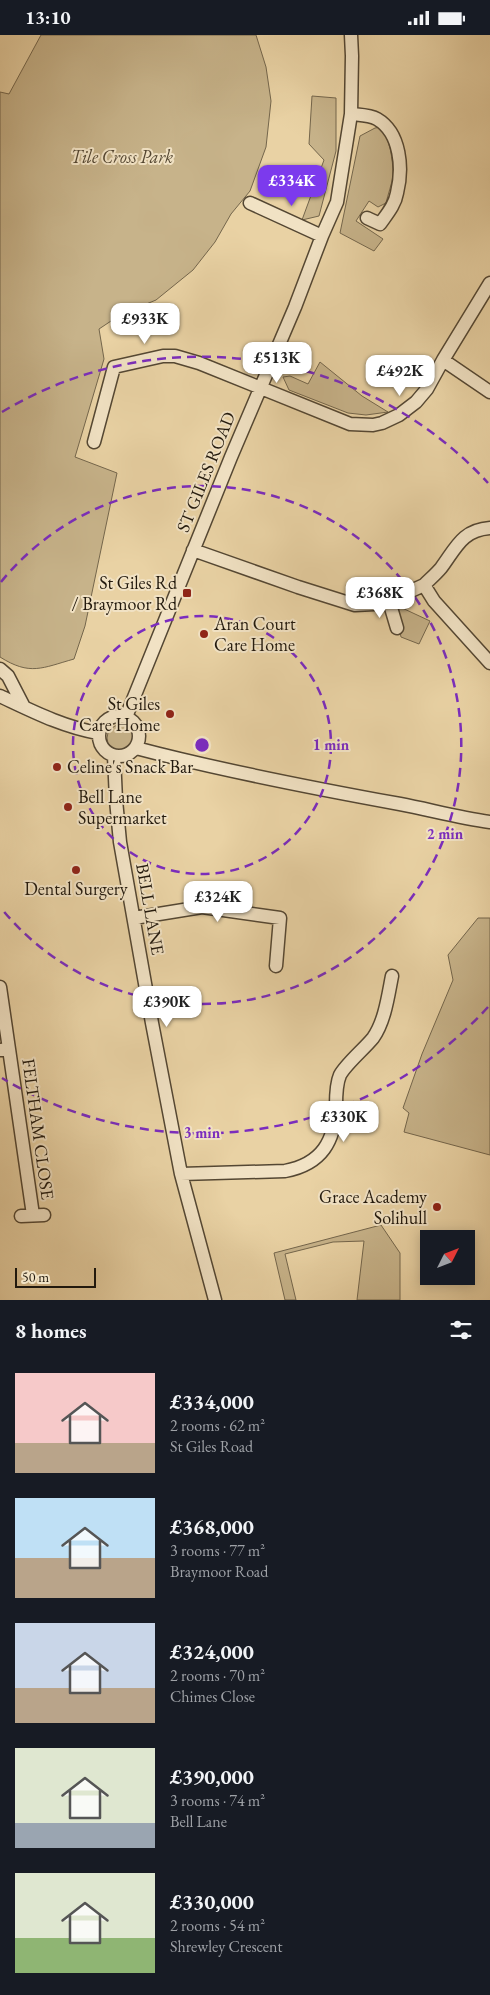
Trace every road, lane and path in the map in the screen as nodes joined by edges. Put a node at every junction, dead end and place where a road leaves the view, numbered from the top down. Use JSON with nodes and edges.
{"nodes":[{"id":1,"x":351,"y":35,"type":"edge"},
{"id":2,"x":350,"y":114,"type":"junction"},
{"id":3,"x":250,"y":203,"type":"dead end"},
{"id":4,"x":367,"y":218,"type":"dead end"},
{"id":5,"x":322,"y":236,"type":"junction"},
{"id":6,"x":490,"y":283,"type":"edge"},
{"id":7,"x":443,"y":360,"type":"junction"},
{"id":8,"x":260,"y":389,"type":"junction"},
{"id":9,"x":490,"y":392,"type":"edge"},
{"id":10,"x":94,"y":441,"type":"dead end"},
{"id":11,"x":490,"y":528,"type":"edge"},
{"id":12,"x":193,"y":550,"type":"junction"},
{"id":13,"x":424,"y":585,"type":"junction"},
{"id":14,"x":388,"y":601,"type":"junction"},
{"id":15,"x":397,"y":627,"type":"dead end"},
{"id":16,"x":490,"y":663,"type":"edge"},
{"id":17,"x":0,"y":669,"type":"edge"},
{"id":18,"x":0,"y":695,"type":"edge"},
{"id":19,"x":24,"y":707,"type":"junction"},
{"id":20,"x":126,"y":717,"type":"junction"},
{"id":21,"x":98,"y":733,"type":"junction"},
{"id":22,"x":136,"y":748,"type":"junction"},
{"id":23,"x":114,"y":756,"type":"junction"},
{"id":24,"x":490,"y":822,"type":"edge"},
{"id":25,"x":134,"y":918,"type":"junction"},
{"id":26,"x":276,"y":966,"type":"dead end"},
{"id":27,"x":392,"y":976,"type":"dead end"},
{"id":28,"x":0,"y":987,"type":"edge"},
{"id":29,"x":4,"y":1049,"type":"edge"},
{"id":30,"x":181,"y":1174,"type":"junction"},
{"id":31,"x":33,"y":1215,"type":"dead end"},
{"id":32,"x":215,"y":1300,"type":"edge"}],
"edges":[{"from":1,"to":2,"type":"street","name":"ST GILES ROAD"},
{"from":2,"to":4,"type":"street"},
{"from":2,"to":5,"type":"street","name":"ST GILES ROAD"},
{"from":3,"to":5,"type":"street"},
{"from":5,"to":8,"type":"street","name":"ST GILES ROAD"},
{"from":6,"to":7,"type":"street"},
{"from":7,"to":8,"type":"street"},
{"from":7,"to":9,"type":"street"},
{"from":8,"to":10,"type":"street"},
{"from":8,"to":12,"type":"street","name":"ST GILES ROAD"},
{"from":11,"to":13,"type":"street"},
{"from":12,"to":14,"type":"street"},
{"from":12,"to":20,"type":"street","name":"ST GILES ROAD"},
{"from":13,"to":14,"type":"street"},
{"from":13,"to":16,"type":"street"},
{"from":14,"to":15,"type":"street"},
{"from":17,"to":19,"type":"street"},
{"from":18,"to":19,"type":"street"},
{"from":19,"to":21,"type":"street"},
{"from":20,"to":21,"type":"street"},
{"from":20,"to":22,"type":"street"},
{"from":21,"to":23,"type":"street"},
{"from":22,"to":23,"type":"street"},
{"from":22,"to":24,"type":"street"},
{"from":23,"to":25,"type":"street","name":"BELL LANE"},
{"from":25,"to":26,"type":"street"},
{"from":25,"to":30,"type":"street","name":"BELL LANE"},
{"from":27,"to":30,"type":"street"},
{"from":28,"to":29,"type":"street","name":"FELTHAM CLOSE"},
{"from":29,"to":31,"type":"street","name":"FELTHAM CLOSE"},
{"from":30,"to":32,"type":"street","name":"BELL LANE"}]}
